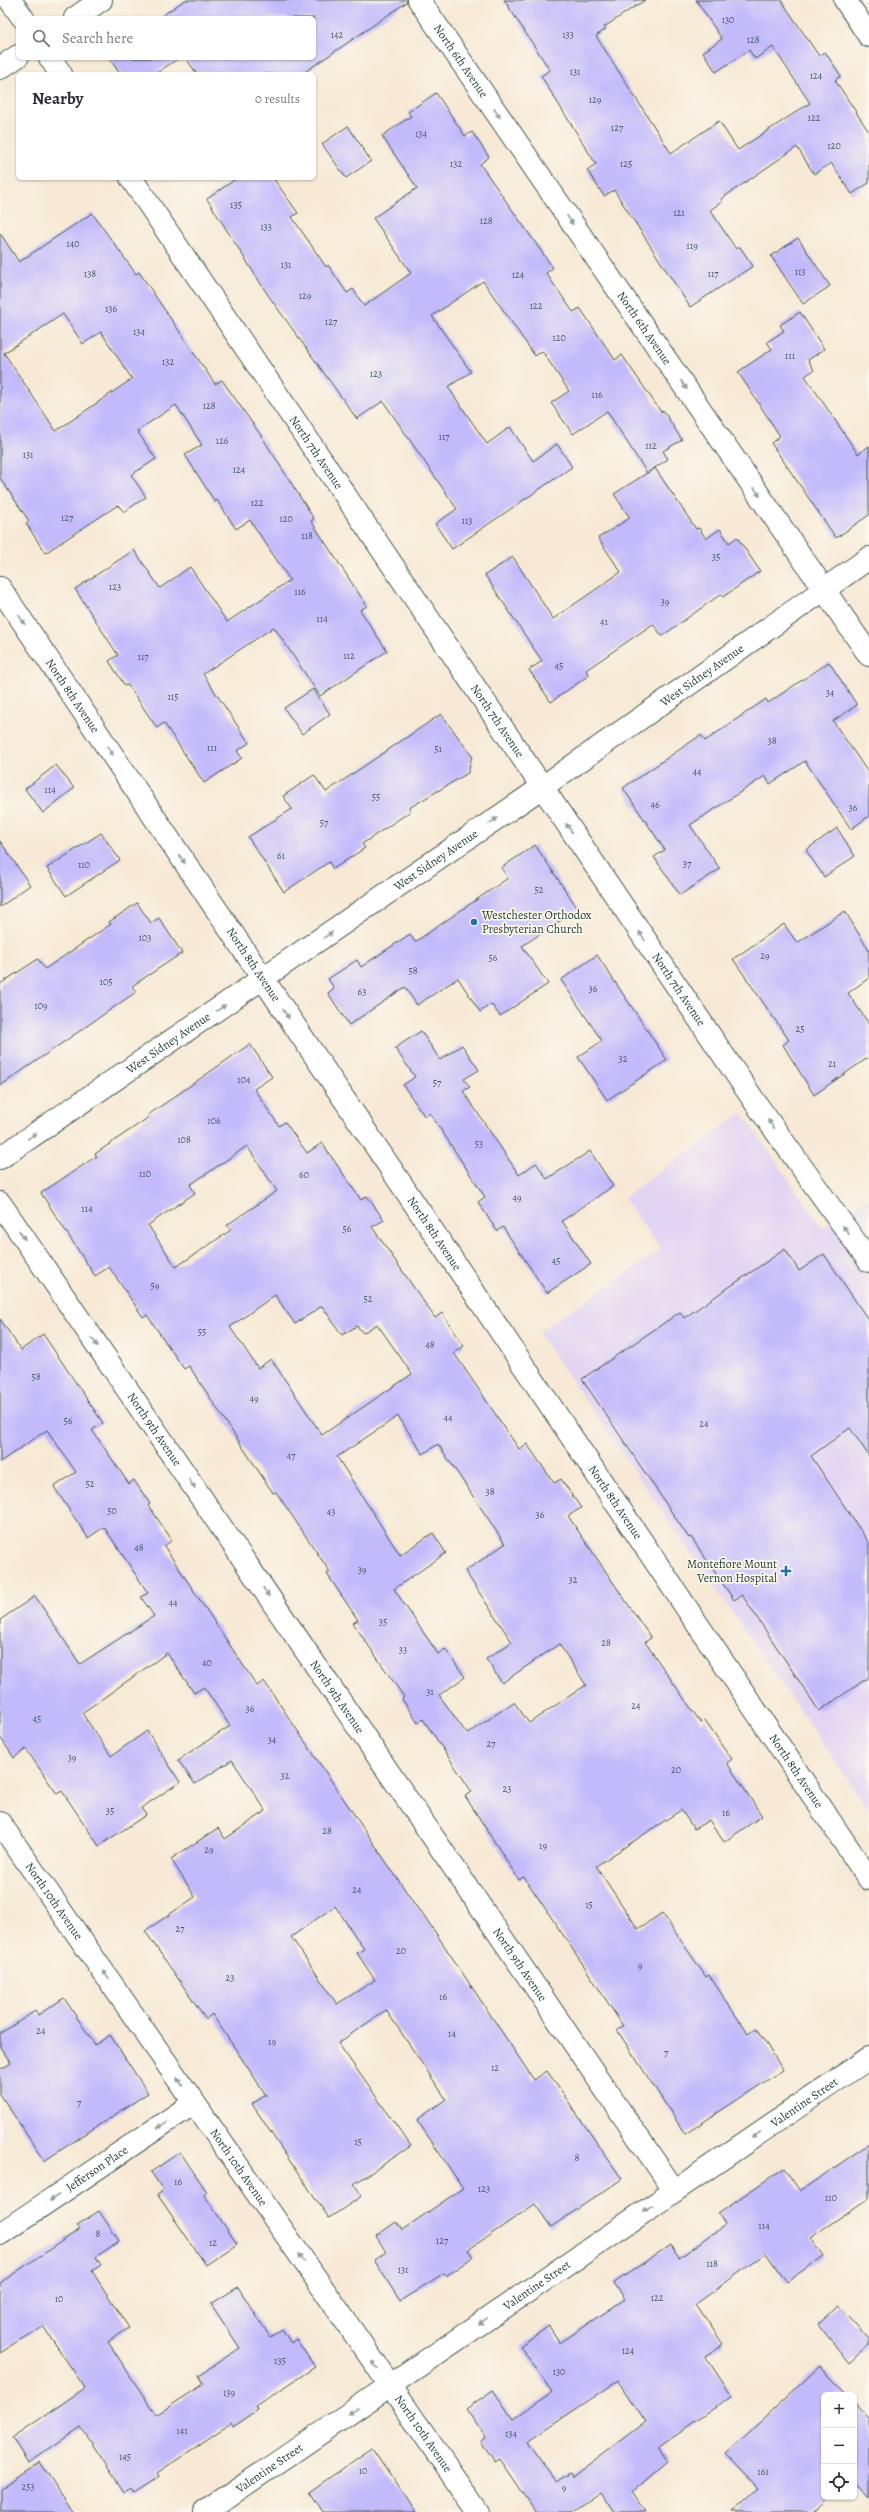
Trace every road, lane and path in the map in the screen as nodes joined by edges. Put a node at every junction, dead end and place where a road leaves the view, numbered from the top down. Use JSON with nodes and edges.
{"nodes":[{"id":1,"x":10,"y":0,"type":"edge"},
{"id":2,"x":101,"y":0,"type":"edge"},
{"id":3,"x":419,"y":0,"type":"edge"},
{"id":4,"x":845,"y":0,"type":"edge"},
{"id":5,"x":22,"y":16,"type":"edge"},
{"id":6,"x":78,"y":16,"type":"edge"},
{"id":7,"x":869,"y":36,"type":"edge"},
{"id":8,"x":16,"y":57,"type":"edge"},
{"id":9,"x":51,"y":60,"type":"edge"},
{"id":10,"x":0,"y":68,"type":"edge"},
{"id":11,"x":60,"y":72,"type":"edge"},
{"id":12,"x":132,"y":180,"type":"edge"},
{"id":13,"x":869,"y":558,"type":"edge"},
{"id":14,"x":0,"y":588,"type":"edge"},
{"id":15,"x":824,"y":589,"type":"junction"},
{"id":16,"x":869,"y":655,"type":"edge"},
{"id":17,"x":541,"y":788,"type":"junction"},
{"id":18,"x":263,"y":980,"type":"junction"},
{"id":19,"x":0,"y":1158,"type":"edge"},
{"id":20,"x":0,"y":1203,"type":"edge"},
{"id":21,"x":869,"y":1261,"type":"edge"},
{"id":22,"x":0,"y":1823,"type":"edge"},
{"id":23,"x":869,"y":1878,"type":"edge"},
{"id":24,"x":869,"y":2058,"type":"edge"},
{"id":25,"x":194,"y":2103,"type":"junction"},
{"id":26,"x":674,"y":2190,"type":"junction"},
{"id":27,"x":0,"y":2234,"type":"edge"},
{"id":28,"x":390,"y":2386,"type":"junction"},
{"id":29,"x":205,"y":2512,"type":"edge"},
{"id":30,"x":478,"y":2512,"type":"edge"}],
"edges":[{"from":1,"to":5,"type":"street"},
{"from":2,"to":6,"type":"street"},
{"from":3,"to":15,"type":"street","name":"North 6th Avenue","one_way":true},
{"from":4,"to":7,"type":"street"},
{"from":8,"to":10,"type":"street"},
{"from":9,"to":11,"type":"street"},
{"from":12,"to":17,"type":"street","name":"North 7th Avenue"},
{"from":13,"to":15,"type":"street","name":"West Sidney Avenue"},
{"from":14,"to":18,"type":"street","name":"North 8th Avenue","one_way":true},
{"from":15,"to":16,"type":"street","name":"North 6th Avenue"},
{"from":15,"to":17,"type":"street","name":"West Sidney Avenue"},
{"from":18,"to":17,"type":"street","name":"West Sidney Avenue","one_way":true},
{"from":21,"to":17,"type":"street","name":"North 7th Avenue","one_way":true},
{"from":19,"to":18,"type":"street","name":"West Sidney Avenue","one_way":true},
{"from":18,"to":23,"type":"street","name":"North 8th Avenue","one_way":true},
{"from":20,"to":26,"type":"street","name":"North 9th Avenue","one_way":true},
{"from":25,"to":22,"type":"street","name":"North 10th Avenue","one_way":true},
{"from":24,"to":26,"type":"street","name":"Valentine Street","one_way":true},
{"from":25,"to":27,"type":"street","name":"Jefferson Place","one_way":true},
{"from":28,"to":25,"type":"street","name":"North 10th Avenue","one_way":true},
{"from":26,"to":28,"type":"street","name":"Valentine Street","one_way":true},
{"from":28,"to":29,"type":"street","name":"Valentine Street","one_way":true},
{"from":28,"to":30,"type":"street","name":"North 10th Avenue"}]}
